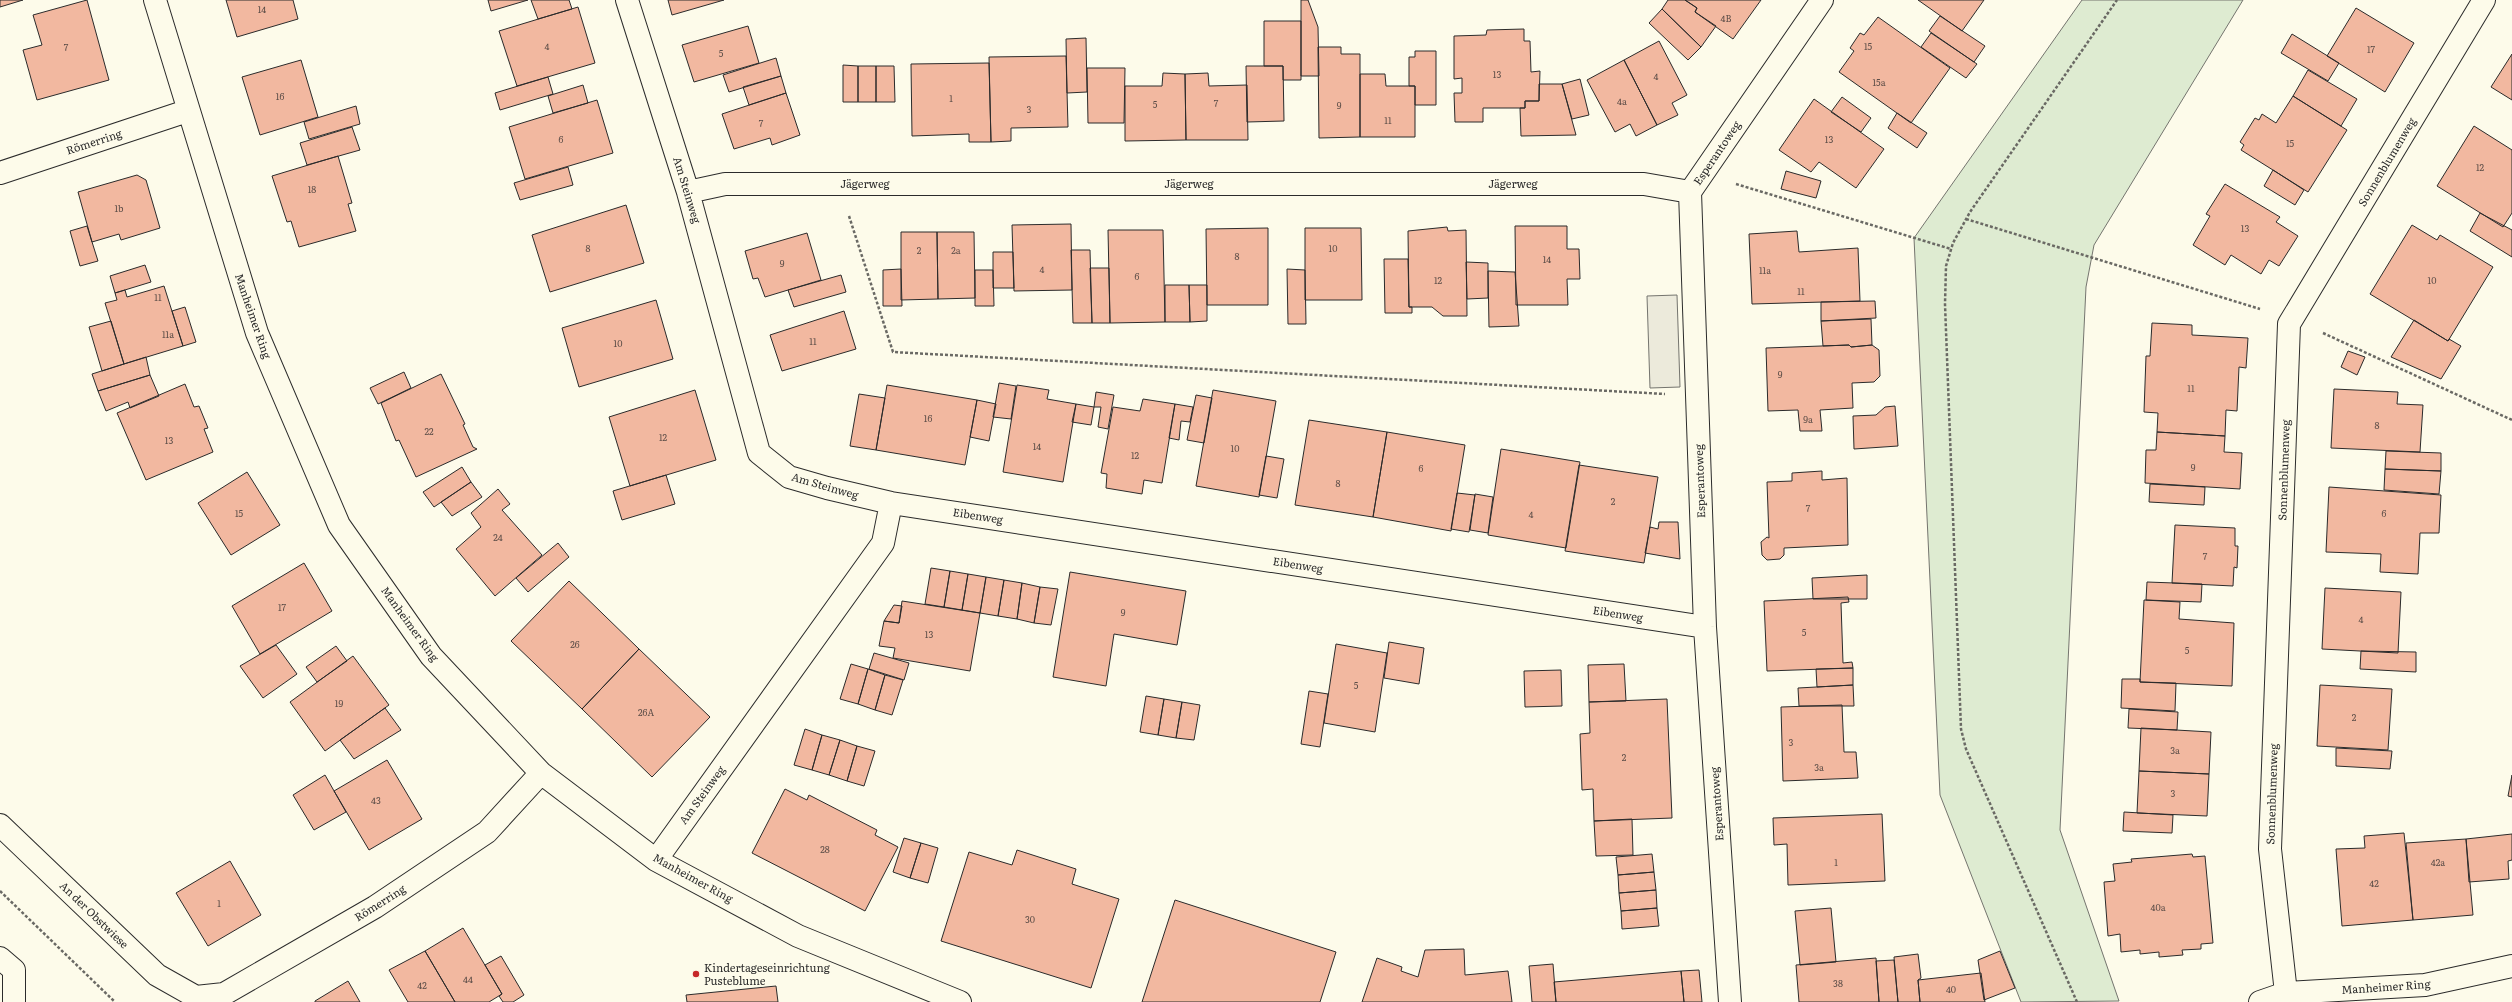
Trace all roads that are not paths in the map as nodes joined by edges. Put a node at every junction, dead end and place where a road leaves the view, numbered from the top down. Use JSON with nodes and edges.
{"nodes":[{"id":1,"x":155,"y":0,"type":"edge"},
{"id":2,"x":627,"y":0,"type":"edge"},
{"id":3,"x":1822,"y":0,"type":"edge"},
{"id":4,"x":2484,"y":0,"type":"edge"},
{"id":5,"x":187,"y":111,"type":"junction"},
{"id":6,"x":0,"y":173,"type":"edge"},
{"id":7,"x":688,"y":192,"type":"junction"},
{"id":8,"x":1690,"y":192,"type":"junction"},
{"id":9,"x":891,"y":503,"type":"junction"},
{"id":10,"x":1705,"y":627,"type":"junction"},
{"id":11,"x":541,"y":773,"type":"junction"},
{"id":12,"x":0,"y":825,"type":"edge"},
{"id":13,"x":656,"y":860,"type":"junction"},
{"id":14,"x":0,"y":958,"type":"edge"},
{"id":15,"x":2512,"y":966,"type":"edge"},
{"id":16,"x":2286,"y":993,"type":"junction"},
{"id":17,"x":2425,"y":994,"type":"edge"},
{"id":18,"x":196,"y":996,"type":"joint"},
{"id":19,"x":14,"y":1002,"type":"edge"},
{"id":20,"x":960,"y":1002,"type":"edge"},
{"id":21,"x":1730,"y":1002,"type":"edge"},
{"id":22,"x":2260,"y":1002,"type":"edge"}],
"edges":[{"from":1,"to":5,"type":"street","name":"Manheimer Ring"},
{"from":2,"to":7,"type":"street","name":"Am Steinweg"},
{"from":3,"to":8,"type":"street","name":"Esperantoweg"},
{"from":4,"to":16,"type":"street","name":"Sonnenblumenweg"},
{"from":5,"to":6,"type":"street","name":"Römerring"},
{"from":5,"to":11,"type":"street","name":"Manheimer Ring"},
{"from":7,"to":8,"type":"street","name":"Jägerweg"},
{"from":7,"to":9,"type":"street","name":"Am Steinweg"},
{"from":8,"to":10,"type":"street","name":"Esperantoweg"},
{"from":9,"to":10,"type":"street","name":"Eibenweg"},
{"from":9,"to":13,"type":"street","name":"Am Steinweg"},
{"from":10,"to":21,"type":"street","name":"Esperantoweg"},
{"from":11,"to":13,"type":"street","name":"Manheimer Ring"},
{"from":11,"to":18,"type":"street","name":"Römerring"},
{"from":12,"to":18,"type":"street","name":"An der Obstwiese"},
{"from":13,"to":20,"type":"street","name":"Manheimer Ring"},
{"from":14,"to":19,"type":"street"},
{"from":15,"to":17,"type":"street","name":"Manheimer Ring"},
{"from":16,"to":17,"type":"street","name":"Manheimer Ring"},
{"from":16,"to":22,"type":"street","name":"Manheimer Ring"}]}
